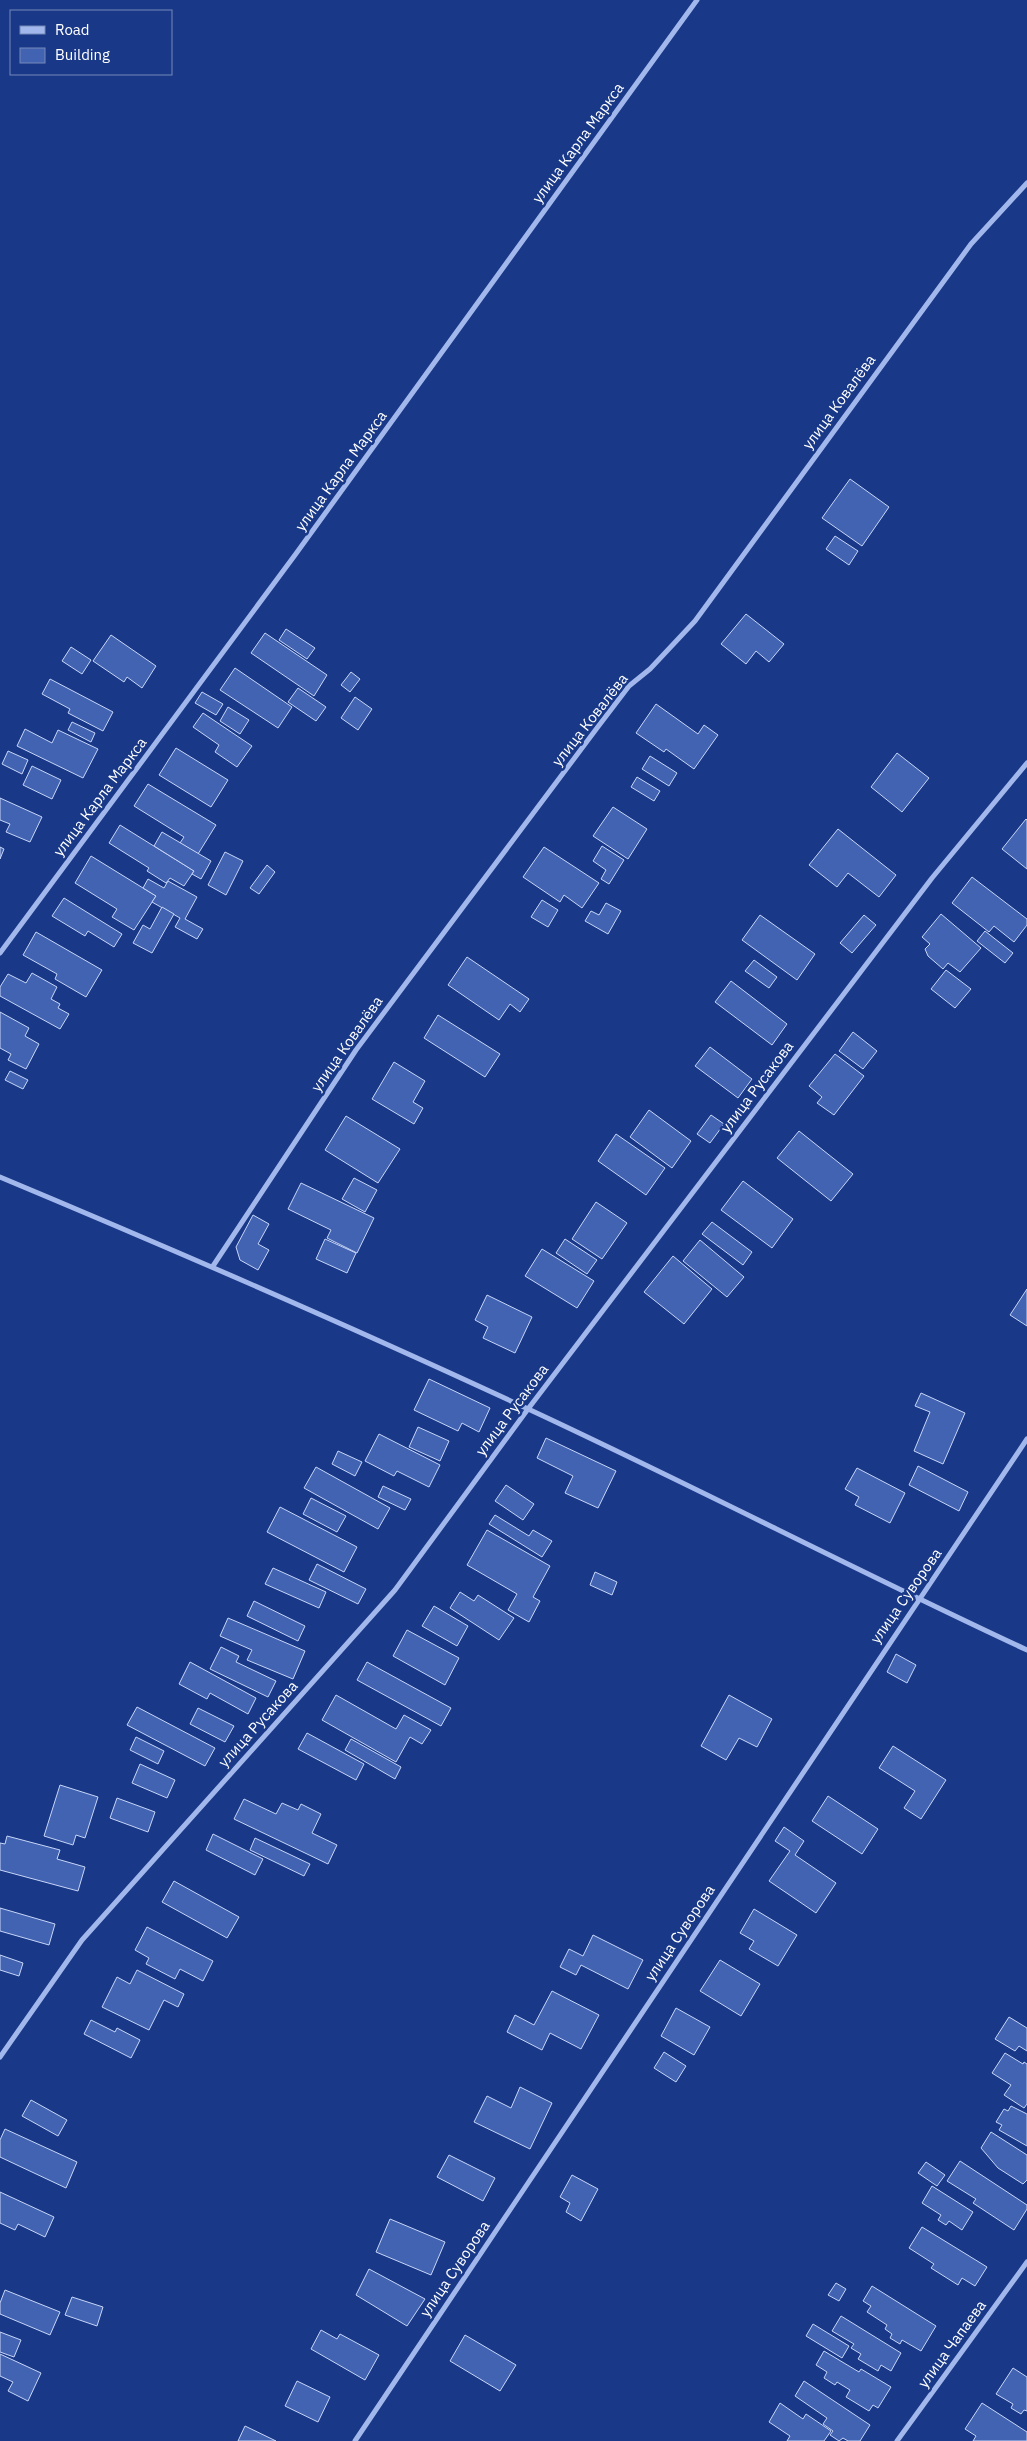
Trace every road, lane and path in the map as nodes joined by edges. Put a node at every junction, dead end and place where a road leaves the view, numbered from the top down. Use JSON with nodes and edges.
{"nodes":[{"id":1,"x":697,"y":0,"type":"edge"},
{"id":2,"x":1027,"y":183,"type":"edge"},
{"id":3,"x":1027,"y":763,"type":"edge"},
{"id":4,"x":0,"y":954,"type":"edge"},
{"id":5,"x":0,"y":1177,"type":"edge"},
{"id":6,"x":214,"y":1266,"type":"junction"},
{"id":7,"x":528,"y":1409,"type":"junction"},
{"id":8,"x":1027,"y":1439,"type":"edge"},
{"id":9,"x":918,"y":1600,"type":"junction"},
{"id":10,"x":1027,"y":1650,"type":"edge"},
{"id":11,"x":0,"y":2057,"type":"edge"},
{"id":12,"x":1027,"y":2262,"type":"edge"},
{"id":13,"x":355,"y":2441,"type":"edge"},
{"id":14,"x":897,"y":2441,"type":"edge"}],
"edges":[{"from":1,"to":4,"type":"street","name":"улица Карла Маркса"},
{"from":2,"to":6,"type":"street","name":"улица Ковалёва"},
{"from":3,"to":7,"type":"street","name":"улица Русакова"},
{"from":5,"to":6,"type":"street"},
{"from":6,"to":7,"type":"street"},
{"from":7,"to":9,"type":"street"},
{"from":7,"to":11,"type":"street","name":"улица Русакова"},
{"from":8,"to":9,"type":"street","name":"улица Суворова"},
{"from":9,"to":10,"type":"street"},
{"from":9,"to":13,"type":"street","name":"улица Суворова"},
{"from":12,"to":14,"type":"street","name":"улица Чапаева"}]}
